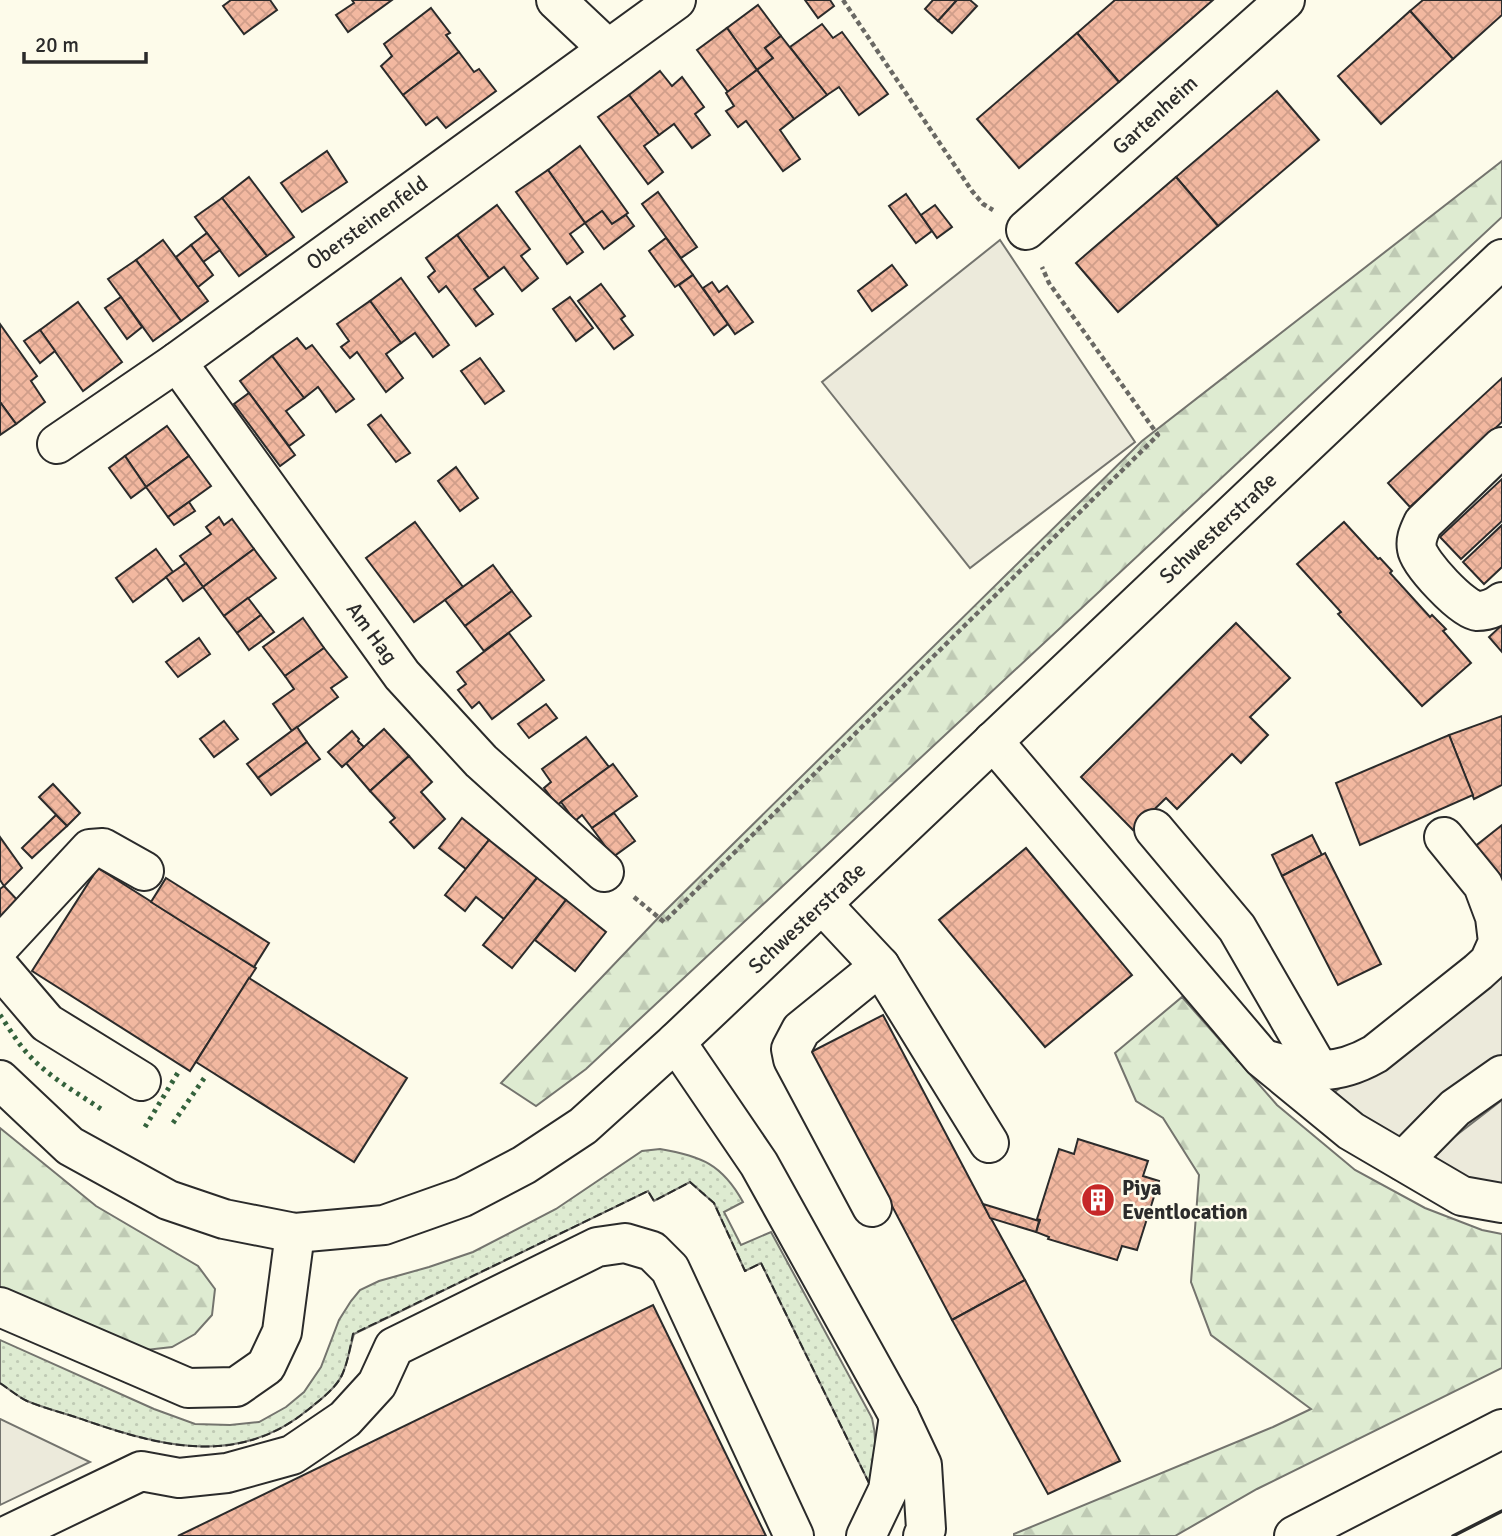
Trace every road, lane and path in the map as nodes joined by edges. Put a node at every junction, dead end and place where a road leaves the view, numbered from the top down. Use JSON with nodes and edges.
{"nodes":[{"id":1,"x":556,"y":0,"type":"edge"},
{"id":2,"x":676,"y":0,"type":"edge"},
{"id":3,"x":843,"y":0,"type":"edge"},
{"id":4,"x":1285,"y":0,"type":"edge"},
{"id":5,"x":608,"y":49,"type":"junction"},
{"id":6,"x":1026,"y":230,"type":"junction"},
{"id":7,"x":1502,"y":259,"type":"edge"},
{"id":8,"x":177,"y":362,"type":"junction"},
{"id":9,"x":57,"y":444,"type":"dead end"},
{"id":10,"x":1502,"y":447,"type":"edge"},
{"id":11,"x":1502,"y":602,"type":"edge"},
{"id":12,"x":993,"y":741,"type":"junction"},
{"id":13,"x":1154,"y":829,"type":"dead end"},
{"id":14,"x":1444,"y":837,"type":"dead end"},
{"id":15,"x":144,"y":871,"type":"dead end"},
{"id":16,"x":604,"y":872,"type":"joint"},
{"id":17,"x":822,"y":904,"type":"junction"},
{"id":18,"x":0,"y":946,"type":"edge"},
{"id":19,"x":880,"y":966,"type":"junction"},
{"id":20,"x":0,"y":968,"type":"edge"},
{"id":21,"x":676,"y":1042,"type":"junction"},
{"id":22,"x":1262,"y":1058,"type":"junction"},
{"id":23,"x":1319,"y":1070,"type":"junction"},
{"id":24,"x":1502,"y":1074,"type":"edge"},
{"id":25,"x":0,"y":1080,"type":"edge"},
{"id":26,"x":141,"y":1081,"type":"dead end"},
{"id":27,"x":989,"y":1143,"type":"dead end"},
{"id":28,"x":1403,"y":1161,"type":"junction"},
{"id":29,"x":1502,"y":1203,"type":"edge"},
{"id":30,"x":872,"y":1207,"type":"dead end"},
{"id":31,"x":295,"y":1233,"type":"junction"},
{"id":32,"x":0,"y":1307,"type":"edge"},
{"id":33,"x":899,"y":1416,"type":"junction"},
{"id":34,"x":1502,"y":1429,"type":"edge"},
{"id":35,"x":6,"y":1536,"type":"edge"},
{"id":36,"x":794,"y":1536,"type":"edge"},
{"id":37,"x":866,"y":1536,"type":"edge"},
{"id":38,"x":923,"y":1536,"type":"edge"},
{"id":39,"x":1294,"y":1536,"type":"edge"}],
"edges":[{"from":1,"to":5,"type":"main road"},
{"from":2,"to":5,"type":"main road","name":"Obersteinenfeld"},
{"from":3,"to":6,"type":"path"},
{"from":4,"to":6,"type":"main road","name":"Gartenheim"},
{"from":5,"to":8,"type":"main road","name":"Obersteinenfeld"},
{"from":6,"to":16,"type":"path"},
{"from":7,"to":12,"type":"main road","name":"Schwesterstraße"},
{"from":8,"to":9,"type":"main road","name":"Obersteinenfeld"},
{"from":8,"to":16,"type":"main road","name":"Am Hag"},
{"from":10,"to":11,"type":"main road"},
{"from":12,"to":17,"type":"main road","name":"Schwesterstraße"},
{"from":12,"to":22,"type":"main road"},
{"from":13,"to":23,"type":"main road"},
{"from":14,"to":23,"type":"main road"},
{"from":15,"to":18,"type":"main road"},
{"from":17,"to":19,"type":"main road"},
{"from":17,"to":21,"type":"main road","name":"Schwesterstraße"},
{"from":19,"to":27,"type":"main road"},
{"from":19,"to":30,"type":"main road"},
{"from":20,"to":26,"type":"main road"},
{"from":21,"to":31,"type":"main road","name":"Schwesterstraße"},
{"from":21,"to":33,"type":"main road"},
{"from":22,"to":23,"type":"main road"},
{"from":22,"to":28,"type":"main road"},
{"from":24,"to":28,"type":"main road"},
{"from":25,"to":31,"type":"main road","name":"Schwesterstraße"},
{"from":28,"to":29,"type":"main road"},
{"from":31,"to":32,"type":"main road"},
{"from":33,"to":37,"type":"main road"},
{"from":33,"to":38,"type":"main road"},
{"from":34,"to":39,"type":"main road"},
{"from":35,"to":36,"type":"main road"}]}
